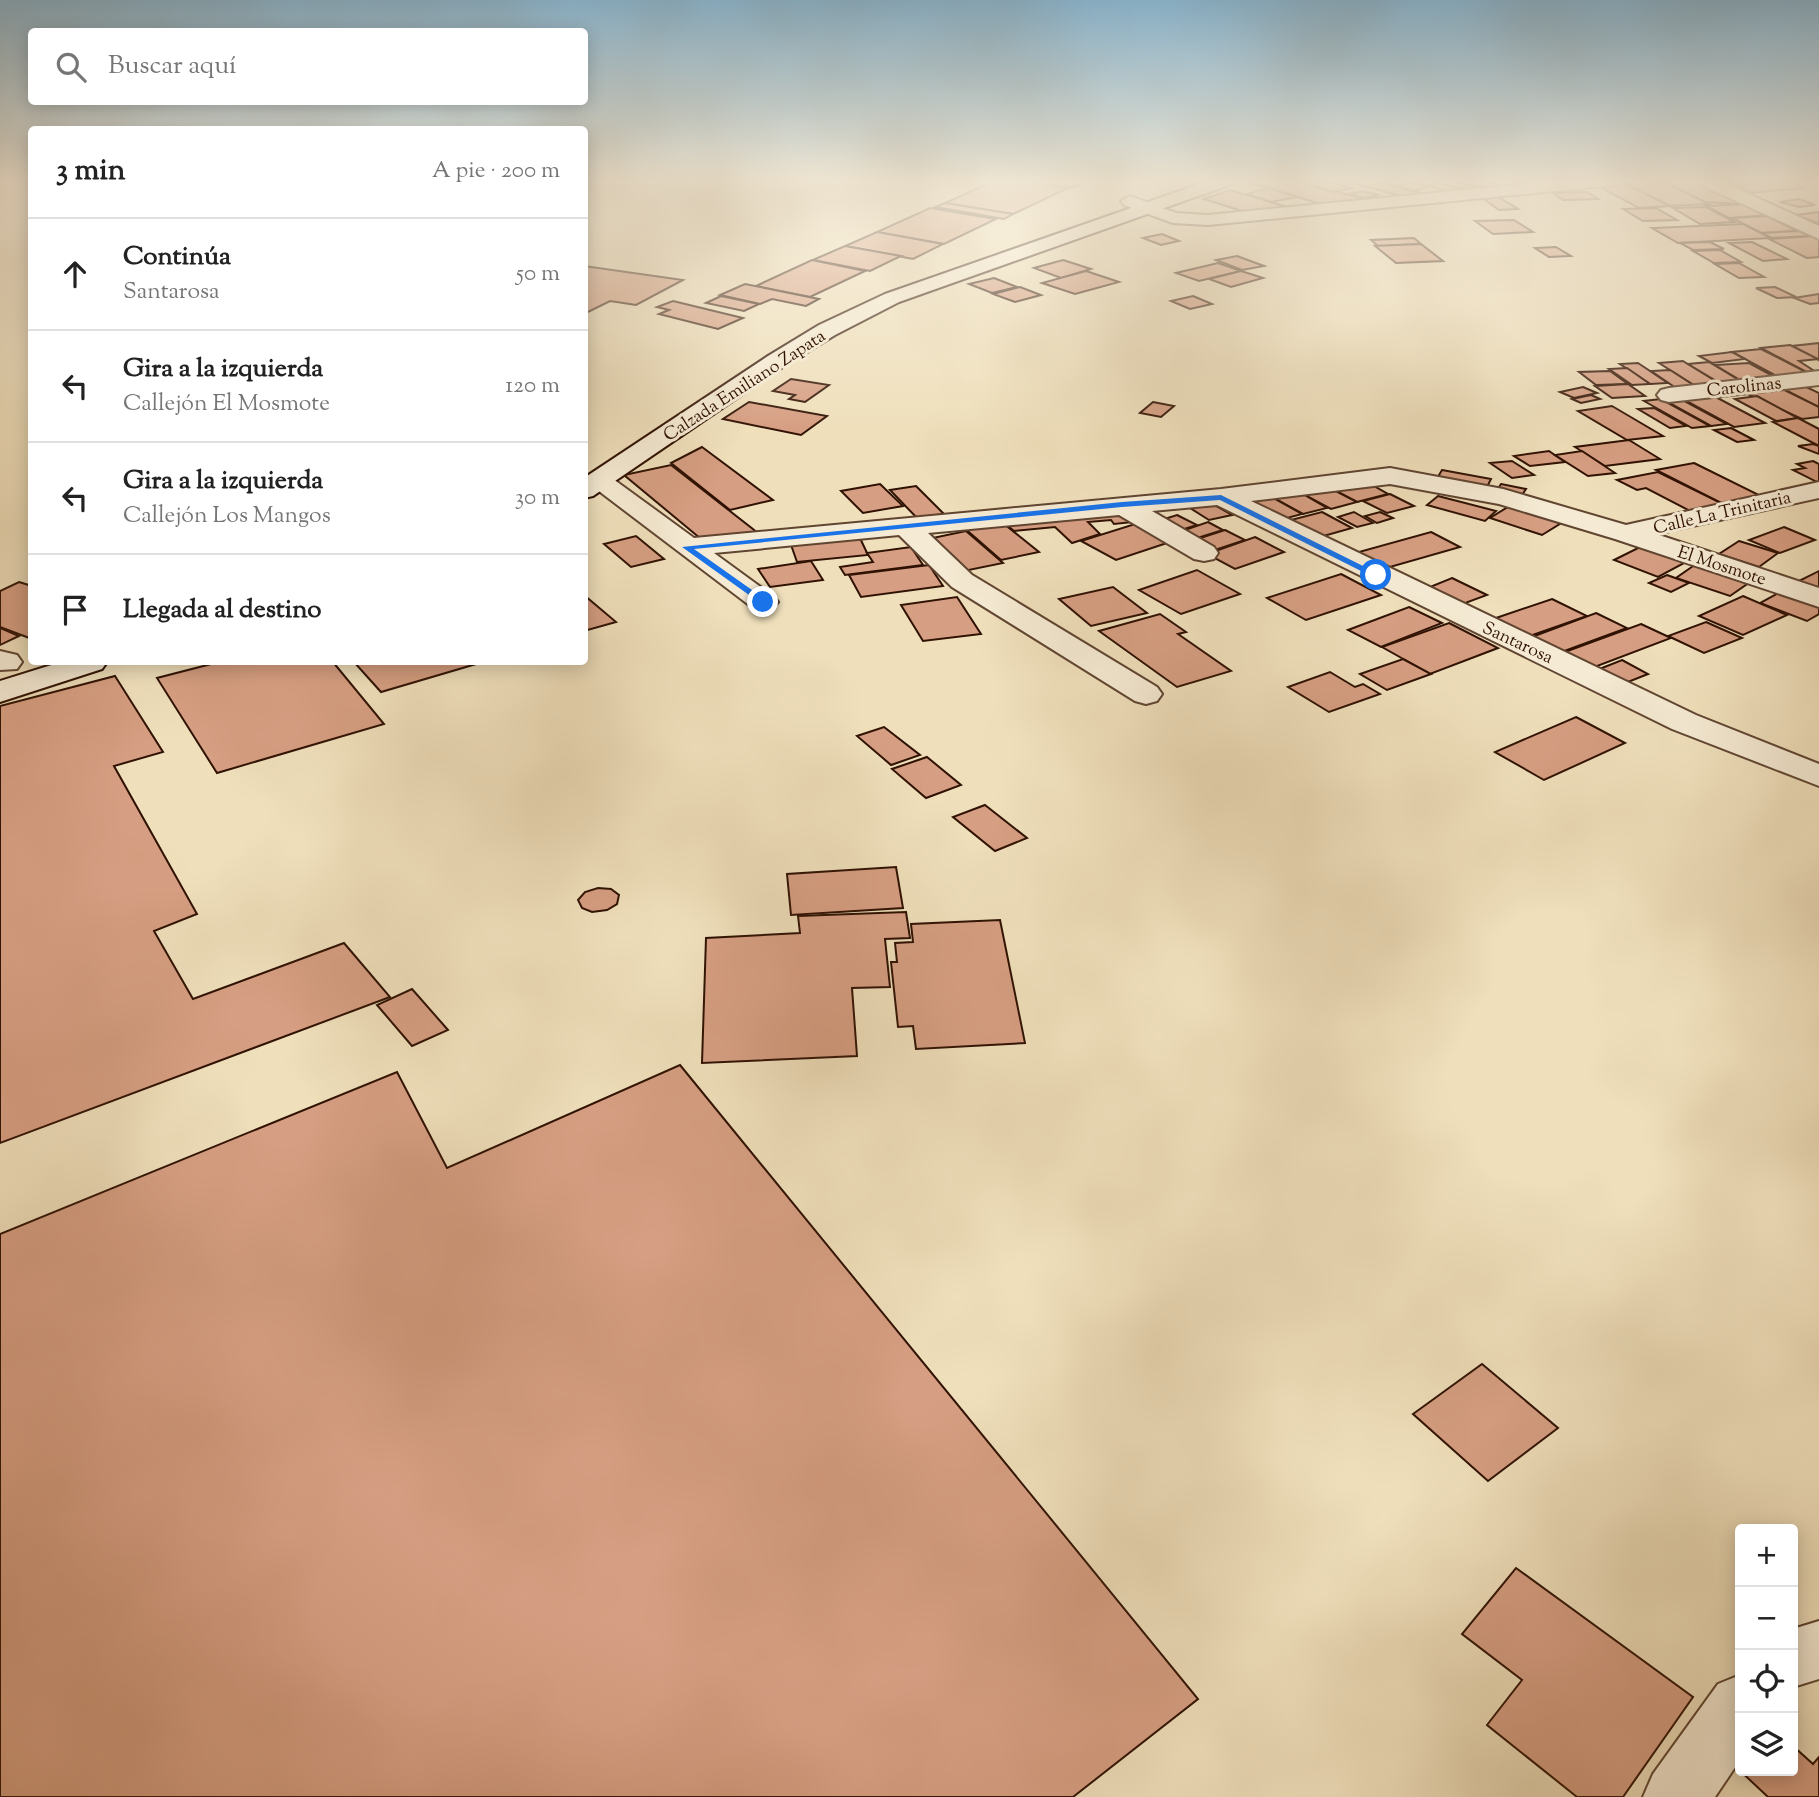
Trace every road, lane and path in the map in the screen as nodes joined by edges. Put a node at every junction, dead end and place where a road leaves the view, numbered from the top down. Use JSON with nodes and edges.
{"nodes":[{"id":1,"x":958,"y":264,"type":"edge"},
{"id":2,"x":978,"y":264,"type":"edge"},
{"id":3,"x":1819,"y":378,"type":"edge"},
{"id":4,"x":1669,"y":395,"type":"dead end"},
{"id":5,"x":682,"y":400,"type":"dead end"},
{"id":6,"x":592,"y":486,"type":"edge"},
{"id":7,"x":1819,"y":490,"type":"edge"},
{"id":8,"x":1221,"y":498,"type":"junction"},
{"id":9,"x":1122,"y":505,"type":"junction"},
{"id":10,"x":904,"y":525,"type":"junction"},
{"id":11,"x":1625,"y":533,"type":"junction"},
{"id":12,"x":687,"y":547,"type":"junction"},
{"id":13,"x":1204,"y":553,"type":"dead end"},
{"id":14,"x":1819,"y":598,"type":"edge"},
{"id":15,"x":763,"y":602,"type":"dead end"},
{"id":16,"x":29,"y":665,"type":"edge"},
{"id":17,"x":8,"y":666,"type":"edge"},
{"id":18,"x":1146,"y":694,"type":"dead end"},
{"id":19,"x":1819,"y":776,"type":"edge"},
{"id":20,"x":1819,"y":1650,"type":"edge"},
{"id":21,"x":1798,"y":1656,"type":"edge"},
{"id":22,"x":1735,"y":1713,"type":"edge"},
{"id":23,"x":1676,"y":1797,"type":"edge"}],
"edges":[{"from":1,"to":5,"type":"street","name":"Calzada Emiliano Zapata"},
{"from":2,"to":6,"type":"street","name":"Calzada Emiliano Zapata"},
{"from":3,"to":4,"type":"street","name":"Carolinas"},
{"from":6,"to":12,"type":"street"},
{"from":7,"to":11,"type":"street","name":"Calle La Trinitaria"},
{"from":8,"to":9,"type":"street","name":"El Mosmote"},
{"from":8,"to":11,"type":"street","name":"El Mosmote"},
{"from":8,"to":19,"type":"street","name":"Santarosa"},
{"from":9,"to":10,"type":"street","name":"El Mosmote"},
{"from":9,"to":13,"type":"street"},
{"from":10,"to":12,"type":"street","name":"El Mosmote"},
{"from":10,"to":18,"type":"street"},
{"from":11,"to":14,"type":"street","name":"El Mosmote"},
{"from":12,"to":15,"type":"street"},
{"from":16,"to":17,"type":"street"},
{"from":20,"to":21,"type":"street"},
{"from":22,"to":23,"type":"street"}]}
